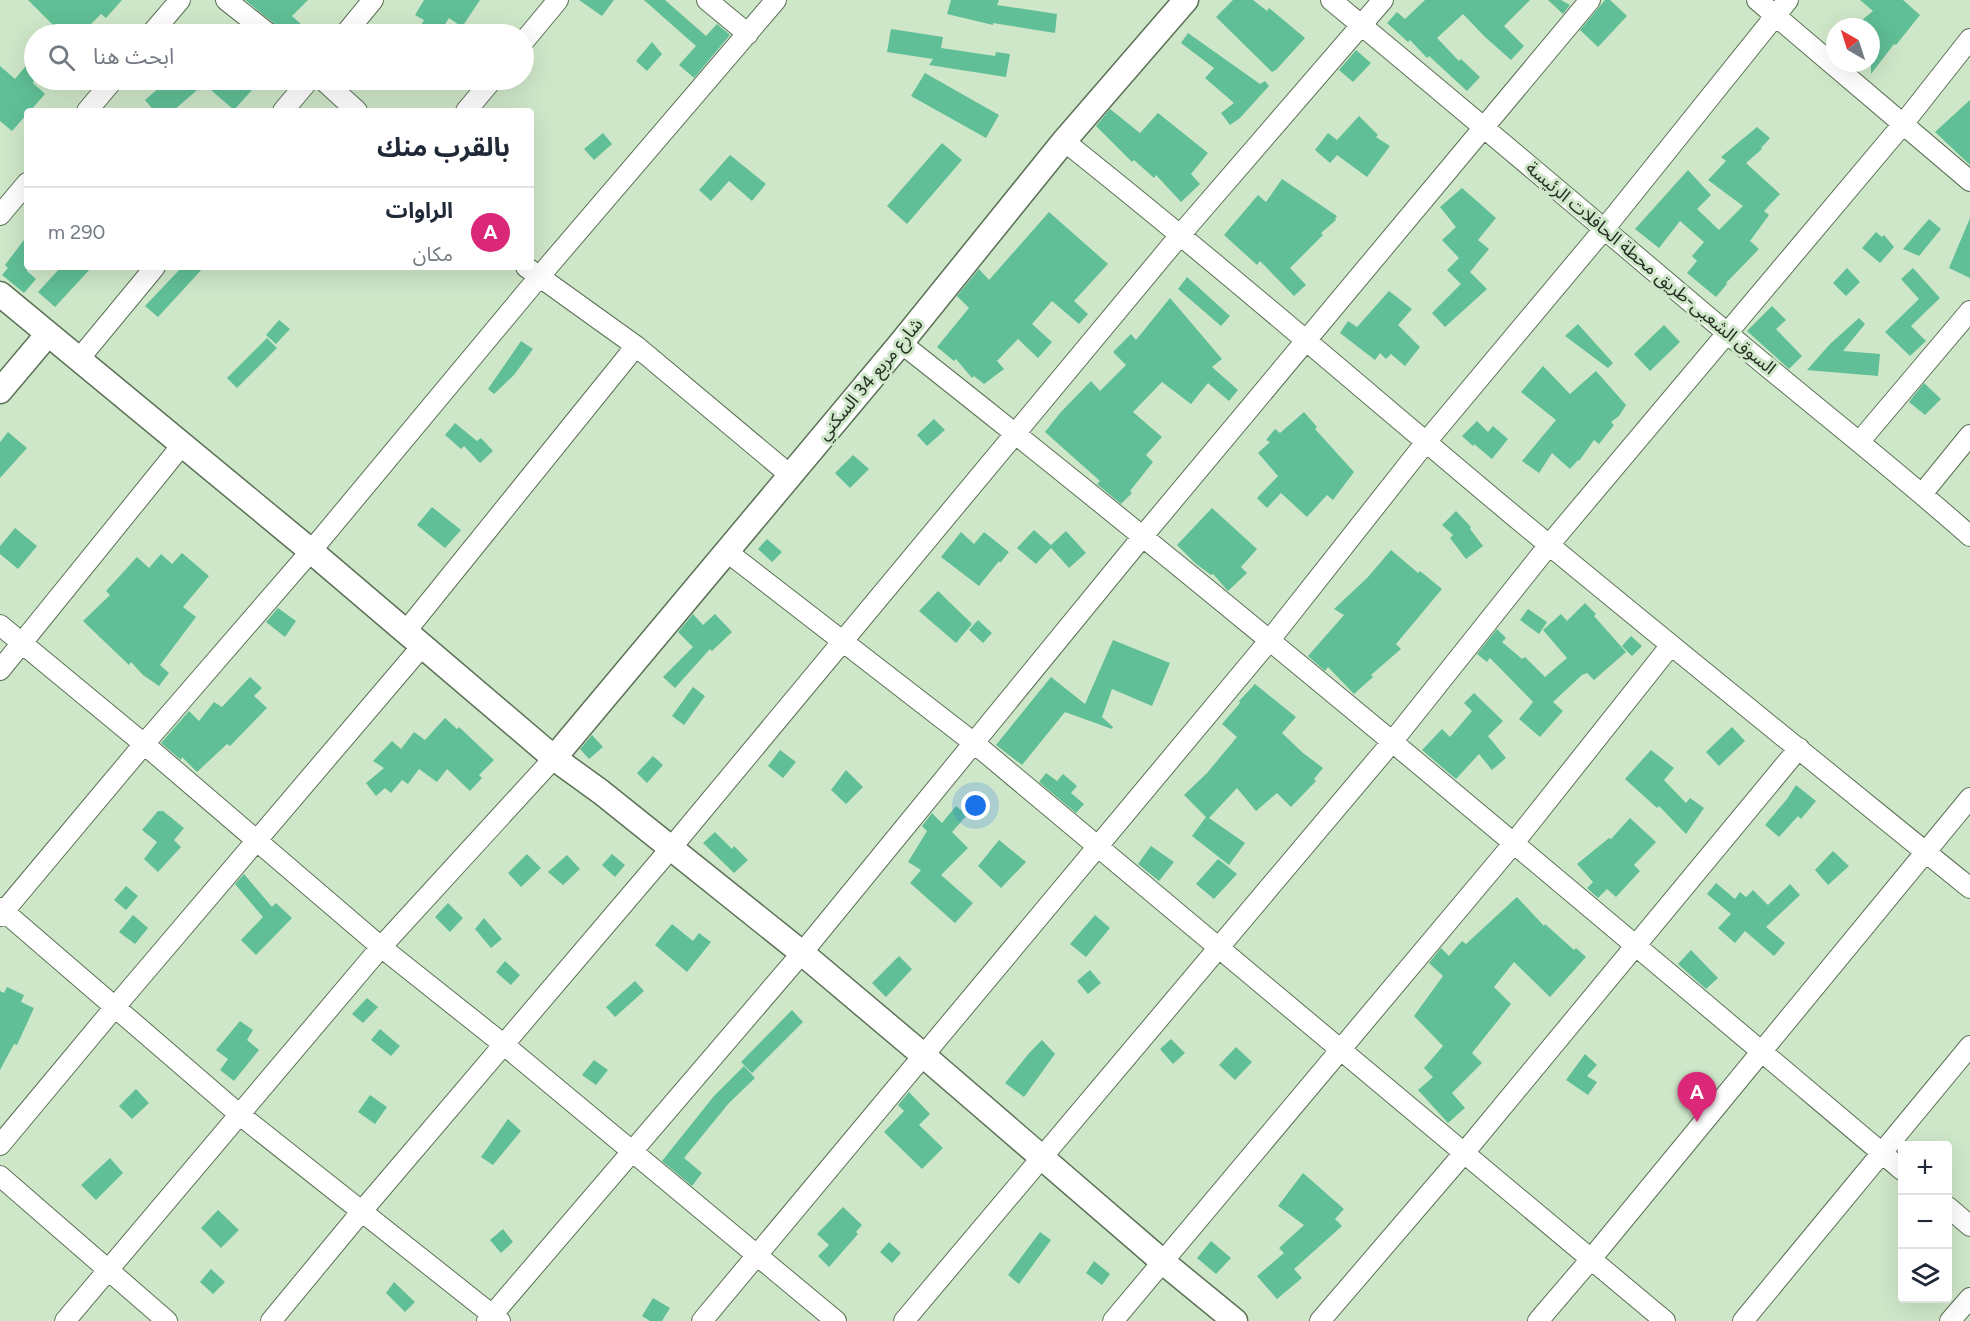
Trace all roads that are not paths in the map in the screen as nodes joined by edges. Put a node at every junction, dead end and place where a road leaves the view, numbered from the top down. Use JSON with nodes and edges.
{"nodes":[{"id":1,"x":180,"y":0,"type":"edge"},
{"id":2,"x":226,"y":0,"type":"edge"},
{"id":3,"x":373,"y":0,"type":"edge"},
{"id":4,"x":558,"y":0,"type":"edge"},
{"id":5,"x":708,"y":0,"type":"edge"},
{"id":6,"x":776,"y":0,"type":"edge"},
{"id":7,"x":1186,"y":0,"type":"edge"},
{"id":8,"x":1331,"y":0,"type":"edge"},
{"id":9,"x":1383,"y":0,"type":"edge"},
{"id":10,"x":1590,"y":0,"type":"edge"},
{"id":11,"x":1758,"y":0,"type":"edge"},
{"id":12,"x":1788,"y":0,"type":"edge"},
{"id":13,"x":1775,"y":15,"type":"junction"},
{"id":14,"x":160,"y":24,"type":"edge"},
{"id":15,"x":256,"y":24,"type":"edge"},
{"id":16,"x":353,"y":24,"type":"edge"},
{"id":17,"x":1362,"y":26,"type":"junction"},
{"id":18,"x":534,"y":29,"type":"edge"},
{"id":19,"x":748,"y":34,"type":"junction"},
{"id":20,"x":1970,"y":39,"type":"edge"},
{"id":21,"x":105,"y":90,"type":"edge"},
{"id":22,"x":301,"y":90,"type":"edge"},
{"id":23,"x":334,"y":90,"type":"edge"},
{"id":24,"x":484,"y":90,"type":"edge"},
{"id":25,"x":90,"y":108,"type":"edge"},
{"id":26,"x":286,"y":108,"type":"edge"},
{"id":27,"x":354,"y":108,"type":"edge"},
{"id":28,"x":469,"y":108,"type":"edge"},
{"id":29,"x":1903,"y":124,"type":"junction"},
{"id":30,"x":1484,"y":129,"type":"junction"},
{"id":31,"x":1064,"y":141,"type":"junction"},
{"id":32,"x":1970,"y":181,"type":"edge"},
{"id":33,"x":24,"y":187,"type":"edge"},
{"id":34,"x":0,"y":215,"type":"edge"},
{"id":35,"x":1605,"y":228,"type":"junction"},
{"id":36,"x":1181,"y":234,"type":"junction"},
{"id":37,"x":153,"y":270,"type":"edge"},
{"id":38,"x":533,"y":272,"type":"edge"},
{"id":39,"x":0,"y":294,"type":"edge"},
{"id":40,"x":1970,"y":311,"type":"edge"},
{"id":41,"x":48,"y":334,"type":"junction"},
{"id":42,"x":1728,"y":334,"type":"junction"},
{"id":43,"x":1306,"y":340,"type":"junction"},
{"id":44,"x":901,"y":343,"type":"junction"},
{"id":45,"x":636,"y":346,"type":"junction"},
{"id":46,"x":79,"y":359,"type":"junction"},
{"id":47,"x":0,"y":391,"type":"edge"},
{"id":48,"x":1016,"y":434,"type":"junction"},
{"id":49,"x":1970,"y":435,"type":"edge"},
{"id":50,"x":1860,"y":441,"type":"junction"},
{"id":51,"x":1426,"y":442,"type":"junction"},
{"id":52,"x":182,"y":445,"type":"junction"},
{"id":53,"x":790,"y":475,"type":"junction"},
{"id":54,"x":1922,"y":494,"type":"junction"},
{"id":55,"x":1143,"y":536,"type":"junction"},
{"id":56,"x":1970,"y":536,"type":"edge"},
{"id":57,"x":1549,"y":545,"type":"junction"},
{"id":58,"x":311,"y":551,"type":"junction"},
{"id":59,"x":726,"y":551,"type":"junction"},
{"id":60,"x":0,"y":625,"type":"edge"},
{"id":61,"x":414,"y":638,"type":"junction"},
{"id":62,"x":844,"y":641,"type":"junction"},
{"id":63,"x":1269,"y":641,"type":"junction"},
{"id":64,"x":23,"y":643,"type":"junction"},
{"id":65,"x":1671,"y":645,"type":"junction"},
{"id":66,"x":0,"y":670,"type":"edge"},
{"id":67,"x":974,"y":742,"type":"junction"},
{"id":68,"x":1392,"y":742,"type":"junction"},
{"id":69,"x":144,"y":744,"type":"junction"},
{"id":70,"x":1799,"y":748,"type":"junction"},
{"id":71,"x":554,"y":758,"type":"junction"},
{"id":72,"x":1970,"y":798,"type":"edge"},
{"id":73,"x":257,"y":840,"type":"junction"},
{"id":74,"x":1513,"y":844,"type":"junction"},
{"id":75,"x":1099,"y":845,"type":"junction"},
{"id":76,"x":671,"y":848,"type":"junction"},
{"id":77,"x":1926,"y":852,"type":"junction"},
{"id":78,"x":1970,"y":888,"type":"edge"},
{"id":79,"x":1,"y":911,"type":"edge"},
{"id":80,"x":1637,"y":945,"type":"junction"},
{"id":81,"x":381,"y":947,"type":"junction"},
{"id":82,"x":1219,"y":949,"type":"junction"},
{"id":83,"x":802,"y":953,"type":"junction"},
{"id":84,"x":115,"y":1006,"type":"junction"},
{"id":85,"x":503,"y":1044,"type":"junction"},
{"id":86,"x":1970,"y":1046,"type":"edge"},
{"id":87,"x":1341,"y":1048,"type":"junction"},
{"id":88,"x":1762,"y":1050,"type":"junction"},
{"id":89,"x":923,"y":1055,"type":"junction"},
{"id":90,"x":240,"y":1115,"type":"junction"},
{"id":91,"x":0,"y":1145,"type":"edge"},
{"id":92,"x":631,"y":1151,"type":"junction"},
{"id":93,"x":1464,"y":1153,"type":"junction"},
{"id":94,"x":1882,"y":1153,"type":"junction"},
{"id":95,"x":1042,"y":1158,"type":"junction"},
{"id":96,"x":1898,"y":1167,"type":"edge"},
{"id":97,"x":0,"y":1176,"type":"edge"},
{"id":98,"x":362,"y":1211,"type":"junction"},
{"id":99,"x":1952,"y":1211,"type":"edge"},
{"id":100,"x":1970,"y":1226,"type":"edge"},
{"id":101,"x":758,"y":1255,"type":"junction"},
{"id":102,"x":1591,"y":1259,"type":"junction"},
{"id":103,"x":1163,"y":1262,"type":"junction"},
{"id":104,"x":109,"y":1269,"type":"junction"},
{"id":105,"x":1970,"y":1298,"type":"edge"},
{"id":106,"x":493,"y":1319,"type":"edge"},
{"id":107,"x":65,"y":1321,"type":"edge"},
{"id":108,"x":167,"y":1321,"type":"edge"},
{"id":109,"x":271,"y":1321,"type":"edge"},
{"id":110,"x":702,"y":1321,"type":"edge"},
{"id":111,"x":836,"y":1321,"type":"edge"},
{"id":112,"x":904,"y":1321,"type":"edge"},
{"id":113,"x":1113,"y":1321,"type":"edge"},
{"id":114,"x":1235,"y":1321,"type":"edge"},
{"id":115,"x":1320,"y":1321,"type":"edge"},
{"id":116,"x":1538,"y":1321,"type":"edge"},
{"id":117,"x":1665,"y":1321,"type":"edge"},
{"id":118,"x":1743,"y":1321,"type":"edge"},
{"id":119,"x":1950,"y":1321,"type":"edge"}],
"edges":[{"from":1,"to":14,"type":"street"},
{"from":2,"to":15,"type":"street"},
{"from":3,"to":16,"type":"street"},
{"from":4,"to":18,"type":"street"},
{"from":5,"to":19,"type":"street"},
{"from":6,"to":19,"type":"street"},
{"from":7,"to":31,"type":"street","name":"شارع مربع 34 السكني"},
{"from":8,"to":17,"type":"street","name":"السوق الشعبى-طريق محطة الحافلات الرئيسة"},
{"from":9,"to":17,"type":"street"},
{"from":10,"to":30,"type":"street"},
{"from":11,"to":13,"type":"street"},
{"from":12,"to":13,"type":"street"},
{"from":13,"to":29,"type":"street"},
{"from":13,"to":35,"type":"street"},
{"from":17,"to":30,"type":"street","name":"السوق الشعبى-طريق محطة الحافلات الرئيسة"},
{"from":17,"to":36,"type":"street"},
{"from":19,"to":38,"type":"street"},
{"from":20,"to":29,"type":"street"},
{"from":21,"to":25,"type":"street"},
{"from":22,"to":26,"type":"street"},
{"from":23,"to":27,"type":"street"},
{"from":24,"to":28,"type":"street"},
{"from":29,"to":32,"type":"street"},
{"from":29,"to":42,"type":"street"},
{"from":30,"to":35,"type":"street","name":"السوق الشعبى-طريق محطة الحافلات الرئيسة"},
{"from":30,"to":43,"type":"street"},
{"from":31,"to":36,"type":"street"},
{"from":31,"to":44,"type":"street","name":"شارع مربع 34 السكني"},
{"from":33,"to":34,"type":"street"},
{"from":35,"to":42,"type":"street","name":"السوق الشعبى-طريق محطة الحافلات الرئيسة"},
{"from":35,"to":51,"type":"street"},
{"from":36,"to":43,"type":"street"},
{"from":36,"to":48,"type":"street"},
{"from":37,"to":46,"type":"street"},
{"from":38,"to":45,"type":"street"},
{"from":38,"to":58,"type":"street"},
{"from":39,"to":41,"type":"street"},
{"from":40,"to":50,"type":"street"},
{"from":41,"to":46,"type":"street"},
{"from":41,"to":47,"type":"street"},
{"from":42,"to":50,"type":"street","name":"السوق الشعبى-طريق محطة الحافلات الرئيسة"},
{"from":42,"to":57,"type":"street"},
{"from":43,"to":51,"type":"street"},
{"from":43,"to":55,"type":"street"},
{"from":44,"to":48,"type":"street"},
{"from":44,"to":53,"type":"street","name":"شارع مربع 34 السكني"},
{"from":45,"to":53,"type":"street"},
{"from":45,"to":61,"type":"street"},
{"from":46,"to":52,"type":"street"},
{"from":48,"to":55,"type":"street"},
{"from":48,"to":62,"type":"street"},
{"from":49,"to":54,"type":"street"},
{"from":50,"to":54,"type":"street","name":"السوق الشعبى-طريق محطة الحافلات الرئيسة"},
{"from":51,"to":57,"type":"street"},
{"from":51,"to":63,"type":"street"},
{"from":52,"to":58,"type":"street"},
{"from":52,"to":64,"type":"street"},
{"from":53,"to":59,"type":"street","name":"شارع مربع 34 السكني"},
{"from":54,"to":56,"type":"street","name":"السوق الشعبى-طريق محطة الحافلات الرئيسة"},
{"from":55,"to":63,"type":"street"},
{"from":55,"to":67,"type":"street"},
{"from":57,"to":65,"type":"street"},
{"from":57,"to":68,"type":"street"},
{"from":58,"to":61,"type":"street"},
{"from":58,"to":69,"type":"street"},
{"from":59,"to":62,"type":"street"},
{"from":59,"to":71,"type":"street","name":"شارع مربع 34 السكني"},
{"from":60,"to":64,"type":"street"},
{"from":61,"to":71,"type":"street"},
{"from":61,"to":73,"type":"street"},
{"from":62,"to":67,"type":"street"},
{"from":62,"to":76,"type":"street"},
{"from":63,"to":68,"type":"street"},
{"from":63,"to":75,"type":"street"},
{"from":64,"to":66,"type":"street"},
{"from":64,"to":69,"type":"street"},
{"from":65,"to":70,"type":"street"},
{"from":65,"to":74,"type":"street"},
{"from":67,"to":75,"type":"street"},
{"from":67,"to":83,"type":"street"},
{"from":68,"to":74,"type":"street"},
{"from":68,"to":82,"type":"street"},
{"from":69,"to":73,"type":"street"},
{"from":69,"to":79,"type":"street"},
{"from":70,"to":77,"type":"street"},
{"from":70,"to":80,"type":"street"},
{"from":71,"to":76,"type":"street"},
{"from":71,"to":81,"type":"street"},
{"from":72,"to":77,"type":"street"},
{"from":73,"to":81,"type":"street"},
{"from":73,"to":84,"type":"street"},
{"from":74,"to":80,"type":"street"},
{"from":74,"to":87,"type":"street"},
{"from":75,"to":82,"type":"street"},
{"from":75,"to":89,"type":"street"},
{"from":76,"to":83,"type":"street"},
{"from":76,"to":85,"type":"street"},
{"from":77,"to":78,"type":"street"},
{"from":77,"to":88,"type":"street"},
{"from":79,"to":84,"type":"street"},
{"from":80,"to":88,"type":"street"},
{"from":80,"to":93,"type":"street"},
{"from":81,"to":85,"type":"street"},
{"from":81,"to":90,"type":"street"},
{"from":82,"to":87,"type":"street"},
{"from":82,"to":95,"type":"street"},
{"from":83,"to":89,"type":"street"},
{"from":83,"to":92,"type":"street"},
{"from":84,"to":90,"type":"street"},
{"from":84,"to":91,"type":"street"},
{"from":85,"to":92,"type":"street"},
{"from":85,"to":98,"type":"street"},
{"from":86,"to":94,"type":"street"},
{"from":87,"to":93,"type":"street"},
{"from":87,"to":103,"type":"street"},
{"from":88,"to":94,"type":"street"},
{"from":88,"to":102,"type":"street"},
{"from":89,"to":95,"type":"street"},
{"from":89,"to":101,"type":"street"},
{"from":90,"to":98,"type":"street"},
{"from":90,"to":104,"type":"street"},
{"from":92,"to":101,"type":"street"},
{"from":92,"to":106,"type":"street"},
{"from":93,"to":102,"type":"street"},
{"from":93,"to":115,"type":"street"},
{"from":94,"to":96,"type":"street"},
{"from":94,"to":118,"type":"street"},
{"from":95,"to":103,"type":"street"},
{"from":95,"to":112,"type":"street"},
{"from":97,"to":104,"type":"street"},
{"from":98,"to":106,"type":"street"},
{"from":98,"to":109,"type":"street"},
{"from":99,"to":100,"type":"street"},
{"from":101,"to":110,"type":"street"},
{"from":101,"to":111,"type":"street"},
{"from":102,"to":116,"type":"street"},
{"from":102,"to":117,"type":"street"},
{"from":103,"to":113,"type":"street"},
{"from":103,"to":114,"type":"street"},
{"from":104,"to":107,"type":"street"},
{"from":104,"to":108,"type":"street"},
{"from":105,"to":119,"type":"street"}]}
